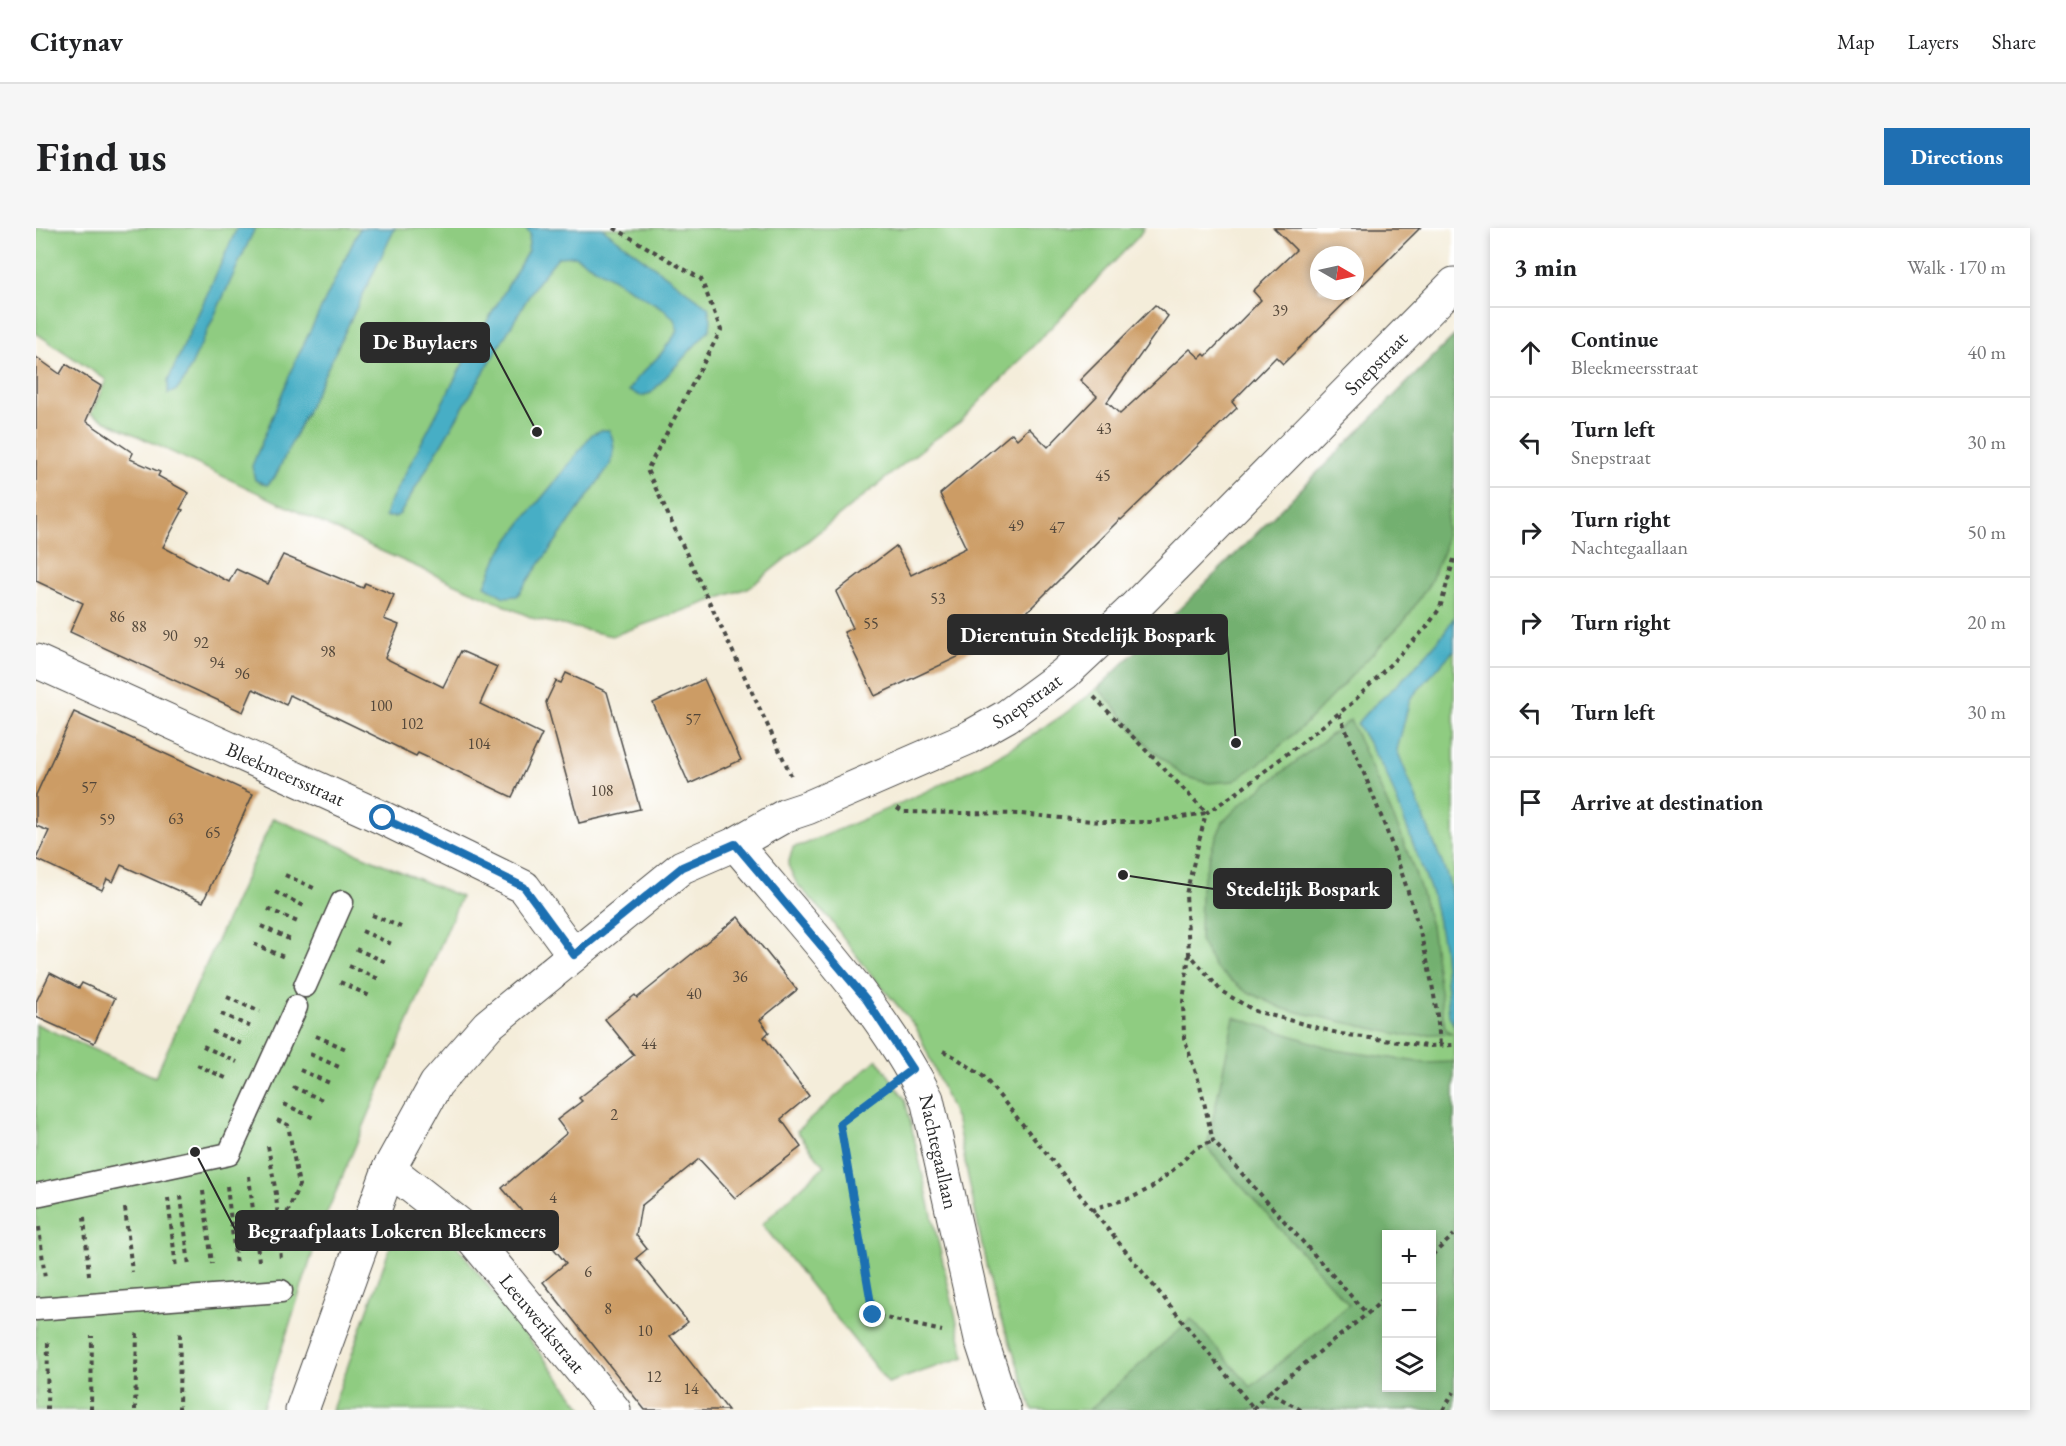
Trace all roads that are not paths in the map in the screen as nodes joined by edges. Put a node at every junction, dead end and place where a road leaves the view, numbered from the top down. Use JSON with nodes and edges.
{"nodes":[{"id":1,"x":1454,"y":284,"type":"edge"},
{"id":2,"x":36,"y":661,"type":"edge"},
{"id":3,"x":735,"y":844,"type":"junction"},
{"id":4,"x":342,"y":902,"type":"dead end"},
{"id":5,"x":574,"y":955,"type":"junction"},
{"id":6,"x":389,"y":1169,"type":"junction"},
{"id":7,"x":36,"y":1195,"type":"edge"},
{"id":8,"x":260,"y":1292,"type":"road end"},
{"id":9,"x":36,"y":1309,"type":"edge"},
{"id":10,"x":302,"y":1410,"type":"edge"},
{"id":11,"x":614,"y":1410,"type":"edge"},
{"id":12,"x":1004,"y":1410,"type":"edge"}],
"edges":[{"from":1,"to":3,"type":"street","name":"Snepstraat"},
{"from":2,"to":5,"type":"street","name":"Bleekmeersstraat"},
{"from":3,"to":5,"type":"street","name":"Snepstraat"},
{"from":3,"to":12,"type":"street","name":"Nachtegaallaan"},
{"from":4,"to":7,"type":"lane"},
{"from":5,"to":6,"type":"street"},
{"from":6,"to":10,"type":"street"},
{"from":6,"to":11,"type":"street","name":"Leeuwerikstraat"},
{"from":8,"to":9,"type":"lane"}]}
